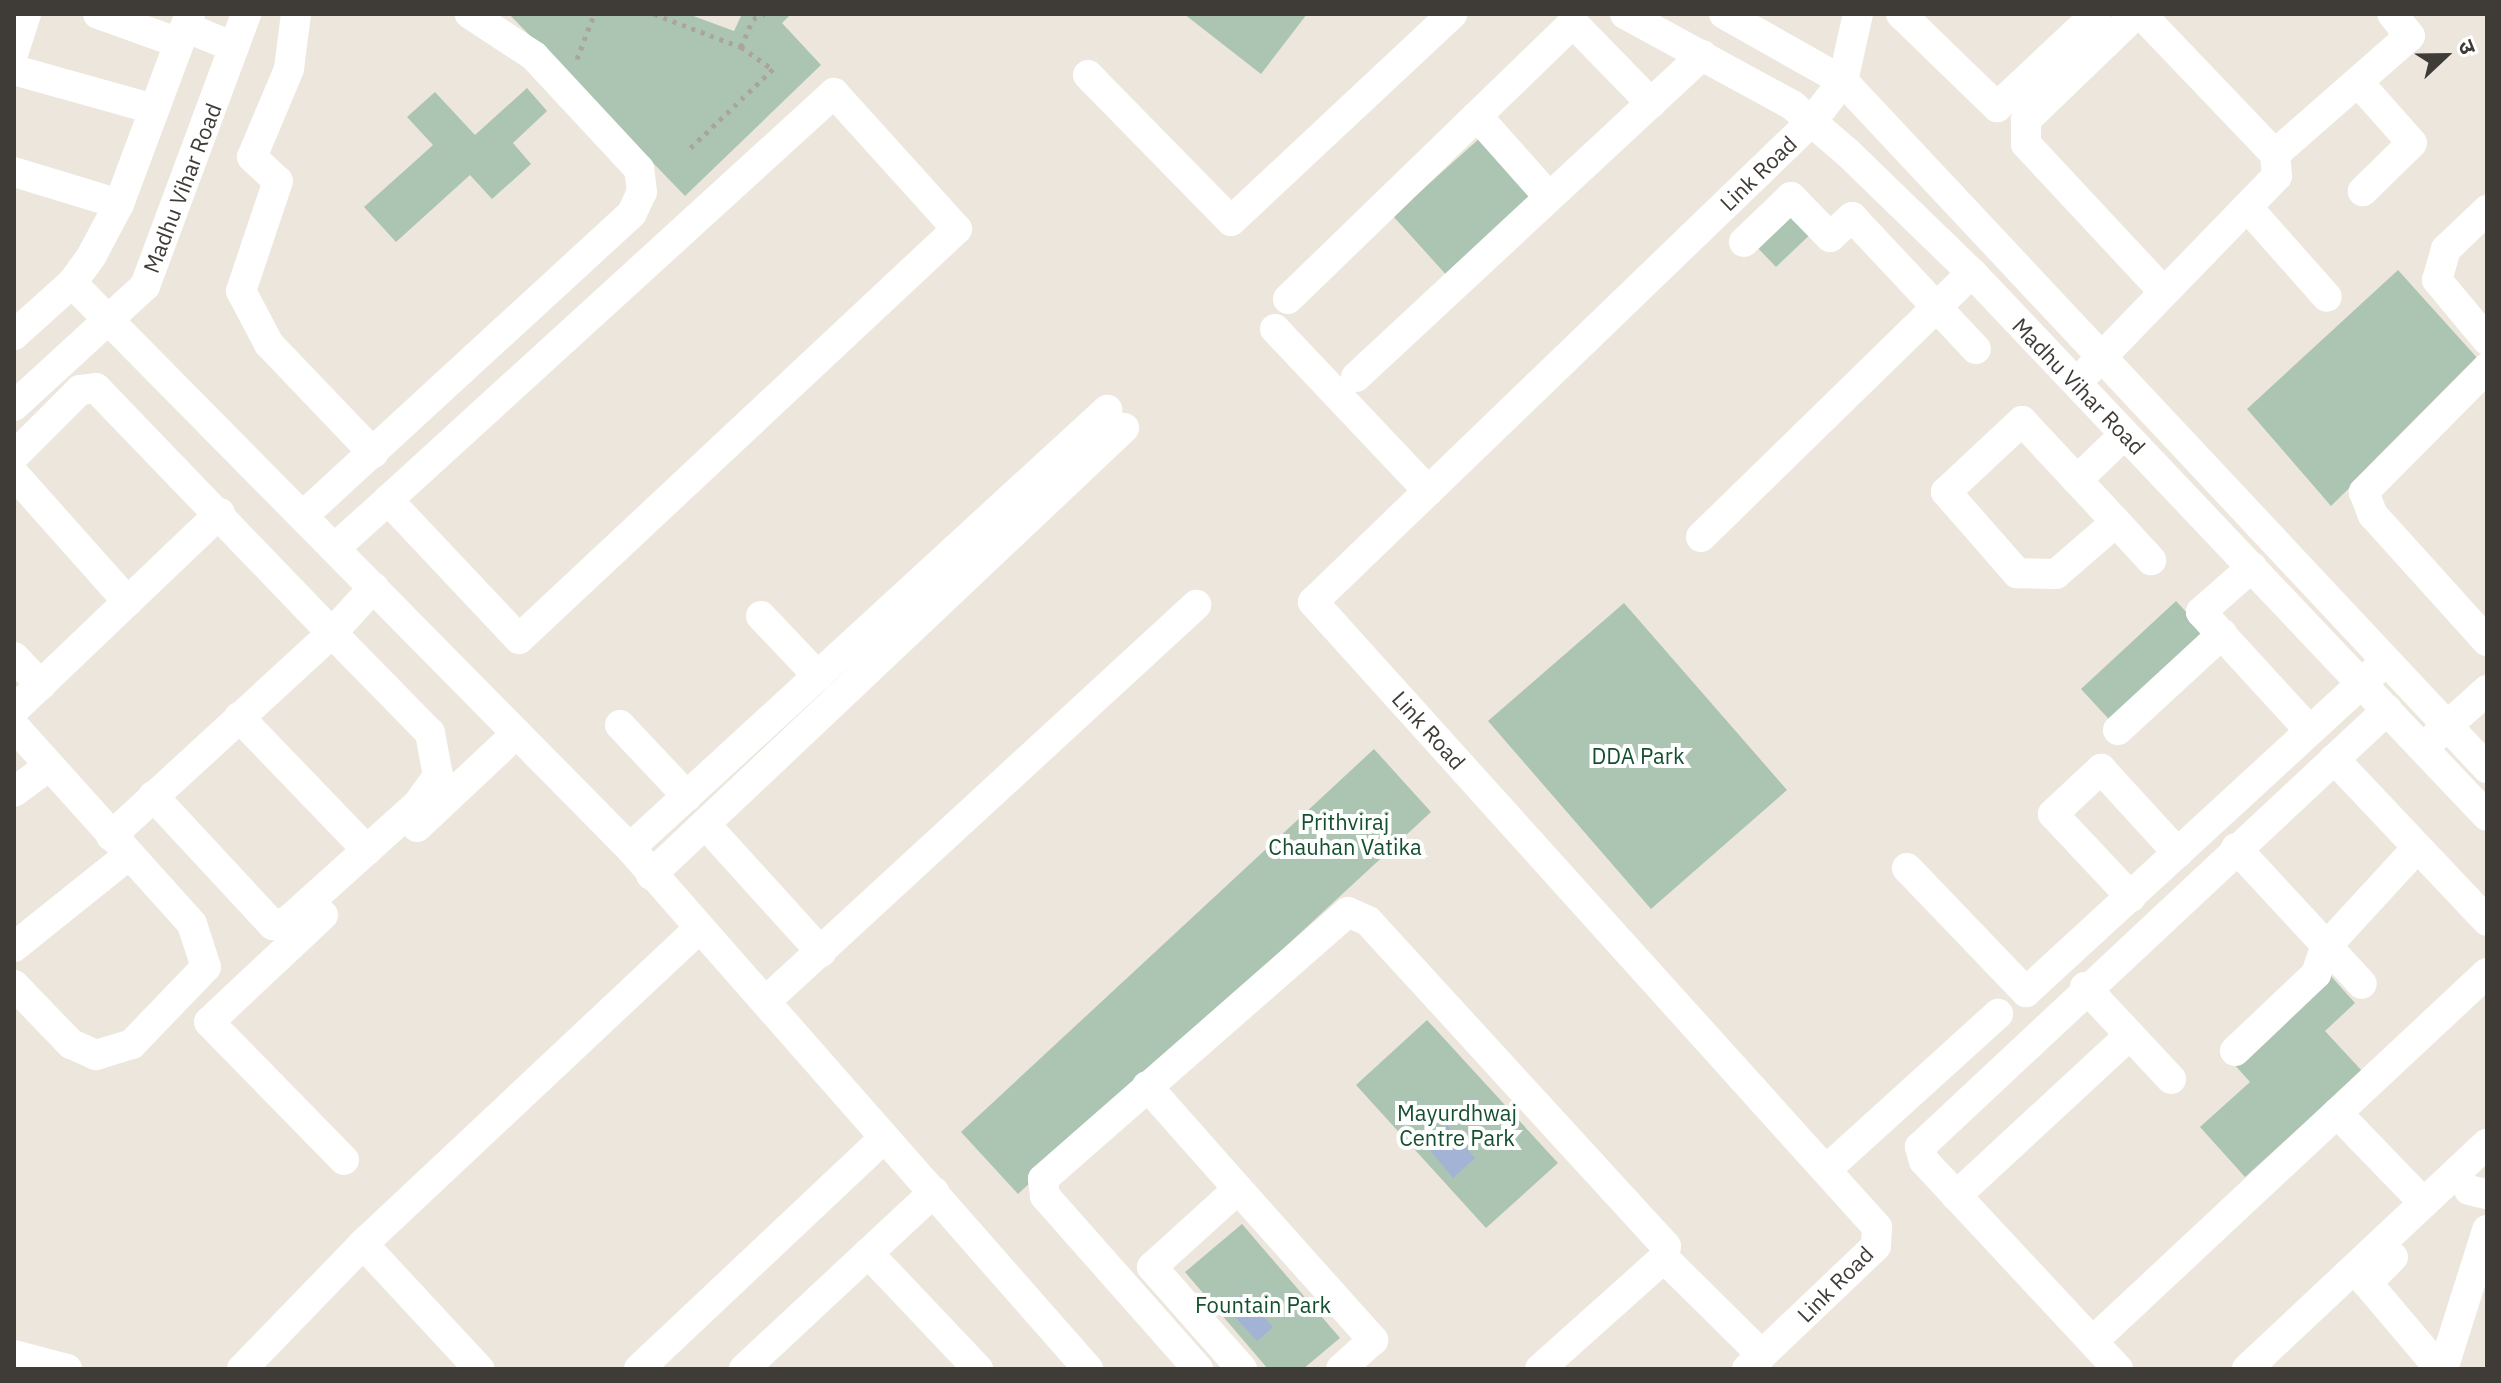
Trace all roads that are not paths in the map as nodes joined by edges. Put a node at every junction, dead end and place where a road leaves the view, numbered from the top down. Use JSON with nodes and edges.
{"nodes":[{"id":1,"x":26,"y":14,"type":"edge"},
{"id":2,"x":98,"y":14,"type":"edge"},
{"id":3,"x":246,"y":14,"type":"edge"},
{"id":4,"x":296,"y":14,"type":"edge"},
{"id":5,"x":470,"y":14,"type":"edge"},
{"id":6,"x":1452,"y":14,"type":"edge"},
{"id":7,"x":1625,"y":14,"type":"edge"},
{"id":8,"x":1724,"y":14,"type":"edge"},
{"id":9,"x":1858,"y":14,"type":"edge"},
{"id":10,"x":1901,"y":14,"type":"edge"},
{"id":11,"x":2096,"y":14,"type":"edge"},
{"id":12,"x":2138,"y":14,"type":"edge"},
{"id":13,"x":2392,"y":14,"type":"edge"},
{"id":14,"x":184,"y":28,"type":"edge"},
{"id":15,"x":234,"y":47,"type":"junction"},
{"id":16,"x":14,"y":51,"type":"edge"},
{"id":17,"x":1703,"y":55,"type":"junction"},
{"id":18,"x":14,"y":70,"type":"edge"},
{"id":19,"x":1088,"y":75,"type":"dead end"},
{"id":20,"x":1843,"y":81,"type":"junction"},
{"id":21,"x":2358,"y":82,"type":"junction"},
{"id":22,"x":1651,"y":103,"type":"junction"},
{"id":23,"x":154,"y":109,"type":"junction"},
{"id":24,"x":1477,"y":116,"type":"junction"},
{"id":25,"x":1812,"y":121,"type":"junction"},
{"id":26,"x":2275,"y":154,"type":"junction"},
{"id":27,"x":14,"y":172,"type":"edge"},
{"id":28,"x":2363,"y":191,"type":"dead end"},
{"id":29,"x":1549,"y":197,"type":"junction"},
{"id":30,"x":119,"y":204,"type":"junction"},
{"id":31,"x":2247,"y":207,"type":"junction"},
{"id":32,"x":2487,"y":210,"type":"edge"},
{"id":33,"x":1744,"y":242,"type":"dead end"},
{"id":34,"x":1972,"y":273,"type":"junction"},
{"id":35,"x":72,"y":283,"type":"junction"},
{"id":36,"x":2163,"y":291,"type":"junction"},
{"id":37,"x":2327,"y":297,"type":"dead end"},
{"id":38,"x":1288,"y":299,"type":"dead end"},
{"id":39,"x":1936,"y":308,"type":"junction"},
{"id":40,"x":107,"y":320,"type":"junction"},
{"id":41,"x":20,"y":321,"type":"edge"},
{"id":42,"x":1275,"y":329,"type":"dead end"},
{"id":43,"x":2487,"y":340,"type":"edge"},
{"id":44,"x":1976,"y":349,"type":"dead end"},
{"id":45,"x":2101,"y":355,"type":"junction"},
{"id":46,"x":2487,"y":368,"type":"edge"},
{"id":47,"x":1356,"y":377,"type":"dead end"},
{"id":48,"x":2078,"y":385,"type":"junction"},
{"id":49,"x":14,"y":406,"type":"edge"},
{"id":50,"x":2125,"y":434,"type":"junction"},
{"id":51,"x":373,"y":453,"type":"junction"},
{"id":52,"x":14,"y":456,"type":"edge"},
{"id":53,"x":14,"y":474,"type":"edge"},
{"id":54,"x":2077,"y":480,"type":"junction"},
{"id":55,"x":1428,"y":491,"type":"junction"},
{"id":56,"x":388,"y":500,"type":"junction"},
{"id":57,"x":220,"y":513,"type":"junction"},
{"id":58,"x":305,"y":514,"type":"junction"},
{"id":59,"x":2116,"y":522,"type":"junction"},
{"id":60,"x":1701,"y":537,"type":"dead end"},
{"id":61,"x":336,"y":547,"type":"junction"},
{"id":62,"x":2151,"y":560,"type":"dead end"},
{"id":63,"x":2252,"y":567,"type":"junction"},
{"id":64,"x":374,"y":587,"type":"junction"},
{"id":65,"x":128,"y":602,"type":"junction"},
{"id":66,"x":1196,"y":605,"type":"dead end"},
{"id":67,"x":761,"y":616,"type":"dead end"},
{"id":68,"x":332,"y":633,"type":"junction"},
{"id":69,"x":2222,"y":634,"type":"junction"},
{"id":70,"x":2487,"y":641,"type":"edge"},
{"id":71,"x":14,"y":657,"type":"edge"},
{"id":72,"x":2388,"y":659,"type":"junction"},
{"id":73,"x":818,"y":676,"type":"junction"},
{"id":74,"x":2362,"y":683,"type":"junction"},
{"id":75,"x":41,"y":685,"type":"junction"},
{"id":76,"x":2487,"y":690,"type":"edge"},
{"id":77,"x":14,"y":710,"type":"edge"},
{"id":78,"x":2387,"y":710,"type":"junction"},
{"id":79,"x":239,"y":717,"type":"junction"},
{"id":80,"x":620,"y":725,"type":"dead end"},
{"id":81,"x":14,"y":726,"type":"edge"},
{"id":82,"x":2448,"y":726,"type":"junction"},
{"id":83,"x":2118,"y":730,"type":"dead end"},
{"id":84,"x":2310,"y":731,"type":"junction"},
{"id":85,"x":515,"y":735,"type":"junction"},
{"id":86,"x":2422,"y":750,"type":"junction"},
{"id":87,"x":2334,"y":759,"type":"junction"},
{"id":88,"x":49,"y":766,"type":"junction"},
{"id":89,"x":2487,"y":768,"type":"edge"},
{"id":90,"x":14,"y":792,"type":"edge"},
{"id":91,"x":153,"y":796,"type":"junction"},
{"id":92,"x":687,"y":796,"type":"junction"},
{"id":93,"x":2487,"y":816,"type":"edge"},
{"id":94,"x":705,"y":824,"type":"junction"},
{"id":95,"x":120,"y":846,"type":"junction"},
{"id":96,"x":630,"y":848,"type":"junction"},
{"id":97,"x":2236,"y":848,"type":"junction"},
{"id":98,"x":2417,"y":848,"type":"junction"},
{"id":99,"x":367,"y":850,"type":"junction"},
{"id":100,"x":2178,"y":853,"type":"junction"},
{"id":101,"x":1907,"y":868,"type":"dead end"},
{"id":102,"x":651,"y":875,"type":"junction"},
{"id":103,"x":2131,"y":897,"type":"junction"},
{"id":104,"x":2487,"y":921,"type":"edge"},
{"id":105,"x":697,"y":930,"type":"junction"},
{"id":106,"x":14,"y":947,"type":"edge"},
{"id":107,"x":2325,"y":948,"type":"junction"},
{"id":108,"x":821,"y":952,"type":"junction"},
{"id":109,"x":2487,"y":973,"type":"edge"},
{"id":110,"x":2362,"y":984,"type":"dead end"},
{"id":111,"x":14,"y":985,"type":"edge"},
{"id":112,"x":2085,"y":987,"type":"junction"},
{"id":113,"x":766,"y":1001,"type":"junction"},
{"id":114,"x":1998,"y":1014,"type":"dead end"},
{"id":115,"x":2130,"y":1035,"type":"junction"},
{"id":116,"x":2235,"y":1051,"type":"dead end"},
{"id":117,"x":2171,"y":1079,"type":"dead end"},
{"id":118,"x":1147,"y":1086,"type":"junction"},
{"id":119,"x":2337,"y":1113,"type":"junction"},
{"id":120,"x":882,"y":1140,"type":"junction"},
{"id":121,"x":2487,"y":1144,"type":"edge"},
{"id":122,"x":344,"y":1160,"type":"dead end"},
{"id":123,"x":1827,"y":1169,"type":"junction"},
{"id":124,"x":1238,"y":1189,"type":"junction"},
{"id":125,"x":934,"y":1192,"type":"junction"},
{"id":126,"x":1956,"y":1196,"type":"junction"},
{"id":127,"x":2425,"y":1215,"type":"junction"},
{"id":128,"x":2487,"y":1230,"type":"edge"},
{"id":129,"x":363,"y":1244,"type":"junction"},
{"id":130,"x":868,"y":1253,"type":"junction"},
{"id":131,"x":1664,"y":1258,"type":"junction"},
{"id":132,"x":1215,"y":1337,"type":"junction"},
{"id":133,"x":2093,"y":1341,"type":"junction"},
{"id":134,"x":14,"y":1355,"type":"edge"},
{"id":135,"x":1755,"y":1362,"type":"edge"},
{"id":136,"x":1189,"y":1367,"type":"edge"},
{"id":137,"x":67,"y":1369,"type":"edge"},
{"id":138,"x":242,"y":1369,"type":"edge"},
{"id":139,"x":479,"y":1369,"type":"edge"},
{"id":140,"x":639,"y":1369,"type":"edge"},
{"id":141,"x":744,"y":1369,"type":"edge"},
{"id":142,"x":978,"y":1369,"type":"edge"},
{"id":143,"x":1088,"y":1369,"type":"edge"},
{"id":144,"x":1242,"y":1369,"type":"edge"},
{"id":145,"x":1341,"y":1369,"type":"edge"},
{"id":146,"x":1540,"y":1369,"type":"edge"},
{"id":147,"x":2118,"y":1369,"type":"edge"},
{"id":148,"x":2247,"y":1369,"type":"edge"},
{"id":149,"x":2442,"y":1369,"type":"edge"}],
"edges":[{"from":1,"to":16,"type":"street"},
{"from":2,"to":14,"type":"street"},
{"from":3,"to":15,"type":"street","name":"Madhu Vihar Road"},
{"from":4,"to":51,"type":"street"},
{"from":5,"to":51,"type":"street"},
{"from":6,"to":19,"type":"street"},
{"from":7,"to":17,"type":"street","name":"Madhu Vihar Road"},
{"from":8,"to":20,"type":"street","name":"Madhu Vihar Road"},
{"from":9,"to":20,"type":"street"},
{"from":10,"to":11,"type":"street"},
{"from":12,"to":26,"type":"street"},
{"from":12,"to":36,"type":"street"},
{"from":13,"to":21,"type":"street"},
{"from":14,"to":15,"type":"street"},
{"from":14,"to":23,"type":"street"},
{"from":15,"to":40,"type":"street","name":"Madhu Vihar Road"},
{"from":17,"to":22,"type":"street"},
{"from":17,"to":25,"type":"street","name":"Madhu Vihar Road"},
{"from":18,"to":23,"type":"street"},
{"from":20,"to":25,"type":"street","name":"Link Road"},
{"from":20,"to":45,"type":"street","name":"Madhu Vihar Road"},
{"from":21,"to":26,"type":"street"},
{"from":21,"to":28,"type":"street"},
{"from":22,"to":24,"type":"street"},
{"from":22,"to":29,"type":"street"},
{"from":23,"to":30,"type":"street"},
{"from":24,"to":29,"type":"street"},
{"from":24,"to":38,"type":"street"},
{"from":25,"to":34,"type":"street","name":"Madhu Vihar Road"},
{"from":25,"to":55,"type":"street","name":"Link Road"},
{"from":26,"to":31,"type":"street"},
{"from":27,"to":30,"type":"street"},
{"from":29,"to":47,"type":"street"},
{"from":30,"to":35,"type":"street"},
{"from":31,"to":36,"type":"street"},
{"from":31,"to":37,"type":"street"},
{"from":32,"to":43,"type":"street"},
{"from":33,"to":39,"type":"street"},
{"from":34,"to":39,"type":"street"},
{"from":34,"to":48,"type":"street","name":"Madhu Vihar Road"},
{"from":35,"to":40,"type":"street"},
{"from":35,"to":41,"type":"street"},
{"from":36,"to":45,"type":"street"},
{"from":39,"to":44,"type":"street"},
{"from":39,"to":60,"type":"street"},
{"from":40,"to":49,"type":"street","name":"Madhu Vihar Road"},
{"from":40,"to":58,"type":"street"},
{"from":42,"to":55,"type":"street"},
{"from":45,"to":48,"type":"street"},
{"from":45,"to":72,"type":"street","name":"Madhu Vihar Road"},
{"from":46,"to":70,"type":"street"},
{"from":48,"to":50,"type":"street","name":"Madhu Vihar Road"},
{"from":50,"to":54,"type":"street"},
{"from":50,"to":63,"type":"street","name":"Madhu Vihar Road"},
{"from":51,"to":58,"type":"street"},
{"from":52,"to":57,"type":"street"},
{"from":53,"to":65,"type":"street"},
{"from":54,"to":59,"type":"street"},
{"from":54,"to":59,"type":"street"},
{"from":55,"to":123,"type":"street","name":"Link Road"},
{"from":56,"to":56,"type":"street"},
{"from":56,"to":61,"type":"street"},
{"from":57,"to":65,"type":"street"},
{"from":57,"to":68,"type":"street"},
{"from":58,"to":61,"type":"street"},
{"from":59,"to":62,"type":"street"},
{"from":61,"to":64,"type":"street"},
{"from":63,"to":69,"type":"street"},
{"from":63,"to":74,"type":"street","name":"Madhu Vihar Road"},
{"from":64,"to":68,"type":"street"},
{"from":64,"to":85,"type":"street"},
{"from":65,"to":75,"type":"street"},
{"from":66,"to":108,"type":"street"},
{"from":67,"to":73,"type":"street"},
{"from":68,"to":79,"type":"street"},
{"from":68,"to":99,"type":"street"},
{"from":69,"to":83,"type":"street"},
{"from":69,"to":84,"type":"street"},
{"from":71,"to":75,"type":"street"},
{"from":72,"to":74,"type":"street"},
{"from":72,"to":82,"type":"street","name":"Madhu Vihar Road"},
{"from":73,"to":92,"type":"street"},
{"from":73,"to":94,"type":"street"},
{"from":74,"to":78,"type":"street","name":"Madhu Vihar Road"},
{"from":74,"to":84,"type":"street"},
{"from":75,"to":77,"type":"street"},
{"from":76,"to":82,"type":"street"},
{"from":78,"to":86,"type":"street","name":"Madhu Vihar Road"},
{"from":78,"to":87,"type":"street"},
{"from":79,"to":91,"type":"street"},
{"from":79,"to":99,"type":"street"},
{"from":80,"to":92,"type":"street"},
{"from":81,"to":88,"type":"street"},
{"from":82,"to":86,"type":"street"},
{"from":82,"to":89,"type":"street","name":"Madhu Vihar Road"},
{"from":84,"to":100,"type":"street"},
{"from":85,"to":96,"type":"street"},
{"from":85,"to":122,"type":"street"},
{"from":86,"to":93,"type":"street","name":"Madhu Vihar Road"},
{"from":87,"to":97,"type":"street"},
{"from":87,"to":98,"type":"street"},
{"from":88,"to":90,"type":"street"},
{"from":88,"to":95,"type":"street"},
{"from":91,"to":95,"type":"street"},
{"from":91,"to":99,"type":"street"},
{"from":92,"to":96,"type":"street"},
{"from":94,"to":102,"type":"street"},
{"from":94,"to":108,"type":"street"},
{"from":95,"to":106,"type":"street"},
{"from":95,"to":111,"type":"street"},
{"from":96,"to":102,"type":"street"},
{"from":97,"to":107,"type":"street"},
{"from":97,"to":112,"type":"street"},
{"from":98,"to":104,"type":"street"},
{"from":98,"to":107,"type":"street"},
{"from":100,"to":103,"type":"street"},
{"from":100,"to":103,"type":"street"},
{"from":101,"to":103,"type":"street"},
{"from":102,"to":105,"type":"street"},
{"from":105,"to":113,"type":"street"},
{"from":105,"to":129,"type":"street"},
{"from":107,"to":110,"type":"street"},
{"from":107,"to":116,"type":"street"},
{"from":108,"to":113,"type":"street"},
{"from":109,"to":119,"type":"street"},
{"from":112,"to":115,"type":"street"},
{"from":112,"to":126,"type":"street"},
{"from":113,"to":120,"type":"street"},
{"from":114,"to":123,"type":"street"},
{"from":115,"to":117,"type":"street"},
{"from":115,"to":126,"type":"street"},
{"from":118,"to":124,"type":"street"},
{"from":118,"to":131,"type":"street"},
{"from":118,"to":136,"type":"street"},
{"from":119,"to":127,"type":"street"},
{"from":119,"to":133,"type":"street"},
{"from":120,"to":125,"type":"street"},
{"from":120,"to":140,"type":"street"},
{"from":121,"to":127,"type":"street"},
{"from":123,"to":135,"type":"street","name":"Link Road"},
{"from":124,"to":132,"type":"street"},
{"from":124,"to":145,"type":"street"},
{"from":125,"to":130,"type":"street"},
{"from":125,"to":143,"type":"street"},
{"from":126,"to":133,"type":"street"},
{"from":127,"to":148,"type":"street"},
{"from":127,"to":149,"type":"street"},
{"from":128,"to":149,"type":"street"},
{"from":129,"to":138,"type":"street"},
{"from":129,"to":139,"type":"street"},
{"from":130,"to":141,"type":"street"},
{"from":130,"to":142,"type":"street"},
{"from":131,"to":135,"type":"street"},
{"from":131,"to":146,"type":"street"},
{"from":132,"to":136,"type":"street"},
{"from":132,"to":144,"type":"street"},
{"from":133,"to":147,"type":"street"},
{"from":134,"to":137,"type":"street"}]}
